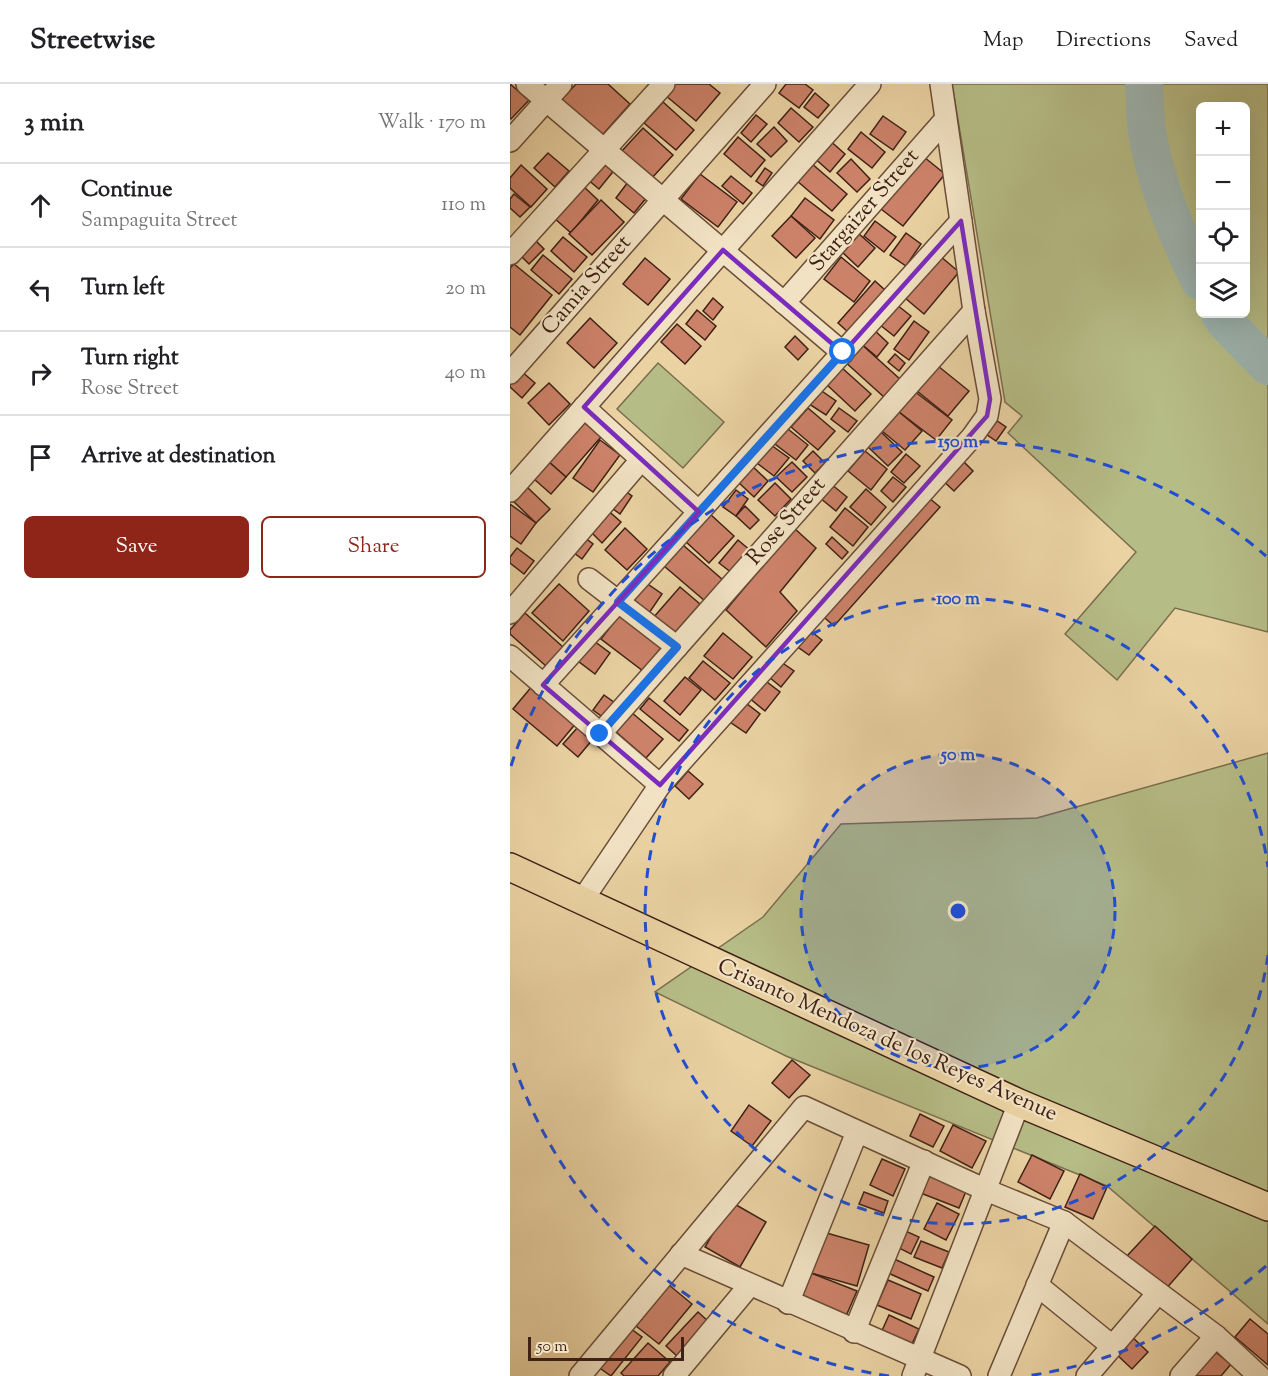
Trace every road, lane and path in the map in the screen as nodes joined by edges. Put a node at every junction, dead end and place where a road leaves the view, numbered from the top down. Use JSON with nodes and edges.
{"nodes":[{"id":1,"x":527,"y":84,"type":"edge"},
{"id":2,"x":561,"y":84,"type":"edge"},
{"id":3,"x":664,"y":84,"type":"edge"},
{"id":4,"x":765,"y":84,"type":"edge"},
{"id":5,"x":870,"y":84,"type":"edge"},
{"id":6,"x":941,"y":84,"type":"edge"},
{"id":7,"x":546,"y":100,"type":"junction"},
{"id":8,"x":945,"y":120,"type":"junction"},
{"id":9,"x":510,"y":141,"type":"edge"},
{"id":10,"x":604,"y":150,"type":"junction"},
{"id":11,"x":663,"y":200,"type":"junction"},
{"id":12,"x":961,"y":221,"type":"junction"},
{"id":13,"x":723,"y":250,"type":"junction"},
{"id":14,"x":510,"y":254,"type":"edge"},
{"id":15,"x":784,"y":303,"type":"junction"},
{"id":16,"x":974,"y":311,"type":"junction"},
{"id":17,"x":843,"y":352,"type":"junction"},
{"id":18,"x":510,"y":373,"type":"edge"},
{"id":19,"x":584,"y":407,"type":"junction"},
{"id":20,"x":641,"y":460,"type":"junction"},
{"id":21,"x":510,"y":491,"type":"edge"},
{"id":22,"x":699,"y":512,"type":"junction"},
{"id":23,"x":589,"y":579,"type":"dead end"},
{"id":24,"x":618,"y":602,"type":"junction"},
{"id":25,"x":510,"y":613,"type":"edge"},
{"id":26,"x":677,"y":647,"type":"junction"},
{"id":27,"x":510,"y":656,"type":"edge"},
{"id":28,"x":543,"y":685,"type":"junction"},
{"id":29,"x":600,"y":734,"type":"junction"},
{"id":30,"x":660,"y":785,"type":"junction"},
{"id":31,"x":510,"y":867,"type":"edge"},
{"id":32,"x":581,"y":902,"type":"junction"},
{"id":33,"x":1019,"y":1103,"type":"junction"},
{"id":34,"x":857,"y":1132,"type":"junction"},
{"id":35,"x":924,"y":1161,"type":"junction"},
{"id":36,"x":986,"y":1190,"type":"junction"},
{"id":37,"x":1268,"y":1207,"type":"edge"},
{"id":38,"x":1064,"y":1222,"type":"junction"},
{"id":39,"x":681,"y":1254,"type":"junction"},
{"id":40,"x":1037,"y":1285,"type":"junction"},
{"id":41,"x":749,"y":1286,"type":"junction"},
{"id":42,"x":1158,"y":1293,"type":"junction"},
{"id":43,"x":788,"y":1303,"type":"junction"},
{"id":44,"x":854,"y":1332,"type":"junction"},
{"id":45,"x":1216,"y":1336,"type":"junction"},
{"id":46,"x":1112,"y":1346,"type":"junction"},
{"id":47,"x":917,"y":1368,"type":"edge"},
{"id":48,"x":580,"y":1376,"type":"edge"},
{"id":49,"x":674,"y":1376,"type":"edge"},
{"id":50,"x":960,"y":1376,"type":"edge"},
{"id":51,"x":999,"y":1376,"type":"edge"},
{"id":52,"x":1087,"y":1376,"type":"edge"},
{"id":53,"x":1181,"y":1376,"type":"edge"},
{"id":54,"x":1259,"y":1376,"type":"edge"}],
"edges":[{"from":1,"to":7,"type":"street"},
{"from":2,"to":7,"type":"street"},
{"from":3,"to":10,"type":"street"},
{"from":4,"to":11,"type":"street","name":"Camia Street"},
{"from":5,"to":13,"type":"street"},
{"from":6,"to":8,"type":"street"},
{"from":7,"to":9,"type":"street"},
{"from":7,"to":10,"type":"street"},
{"from":8,"to":12,"type":"street"},
{"from":8,"to":15,"type":"street","name":"Stargaizer Street"},
{"from":10,"to":11,"type":"street"},
{"from":10,"to":14,"type":"street"},
{"from":11,"to":13,"type":"street"},
{"from":11,"to":18,"type":"street","name":"Camia Street"},
{"from":12,"to":16,"type":"street"},
{"from":12,"to":17,"type":"street"},
{"from":13,"to":15,"type":"street"},
{"from":13,"to":19,"type":"street"},
{"from":15,"to":17,"type":"street"},
{"from":16,"to":26,"type":"street","name":"Rose Street"},
{"from":16,"to":30,"type":"street"},
{"from":17,"to":22,"type":"street"},
{"from":19,"to":20,"type":"street"},
{"from":19,"to":21,"type":"street"},
{"from":20,"to":22,"type":"street"},
{"from":20,"to":25,"type":"street"},
{"from":22,"to":24,"type":"street"},
{"from":23,"to":24,"type":"street"},
{"from":24,"to":26,"type":"street"},
{"from":24,"to":28,"type":"street"},
{"from":26,"to":29,"type":"street","name":"Rose Street"},
{"from":27,"to":28,"type":"street"},
{"from":28,"to":29,"type":"street"},
{"from":29,"to":30,"type":"street"},
{"from":30,"to":32,"type":"street"},
{"from":31,"to":32,"type":"main road","name":"Crisanto Mendoza de los Reyes Avenue"},
{"from":32,"to":33,"type":"main road","name":"Crisanto Mendoza de los Reyes Avenue"},
{"from":33,"to":36,"type":"street"},
{"from":33,"to":37,"type":"main road","name":"Crisanto Mendoza de los Reyes Avenue"},
{"from":34,"to":35,"type":"street"},
{"from":34,"to":39,"type":"street"},
{"from":34,"to":43,"type":"street"},
{"from":35,"to":36,"type":"street"},
{"from":35,"to":44,"type":"street"},
{"from":36,"to":38,"type":"street"},
{"from":36,"to":47,"type":"street"},
{"from":38,"to":40,"type":"street"},
{"from":38,"to":42,"type":"street"},
{"from":39,"to":41,"type":"street"},
{"from":39,"to":48,"type":"street"},
{"from":40,"to":46,"type":"street"},
{"from":40,"to":51,"type":"street"},
{"from":41,"to":43,"type":"street"},
{"from":41,"to":49,"type":"street"},
{"from":42,"to":45,"type":"street"},
{"from":42,"to":46,"type":"street"},
{"from":43,"to":44,"type":"street"},
{"from":44,"to":47,"type":"street"},
{"from":45,"to":53,"type":"street"},
{"from":45,"to":54,"type":"street"},
{"from":46,"to":52,"type":"street"},
{"from":47,"to":50,"type":"street"}]}
